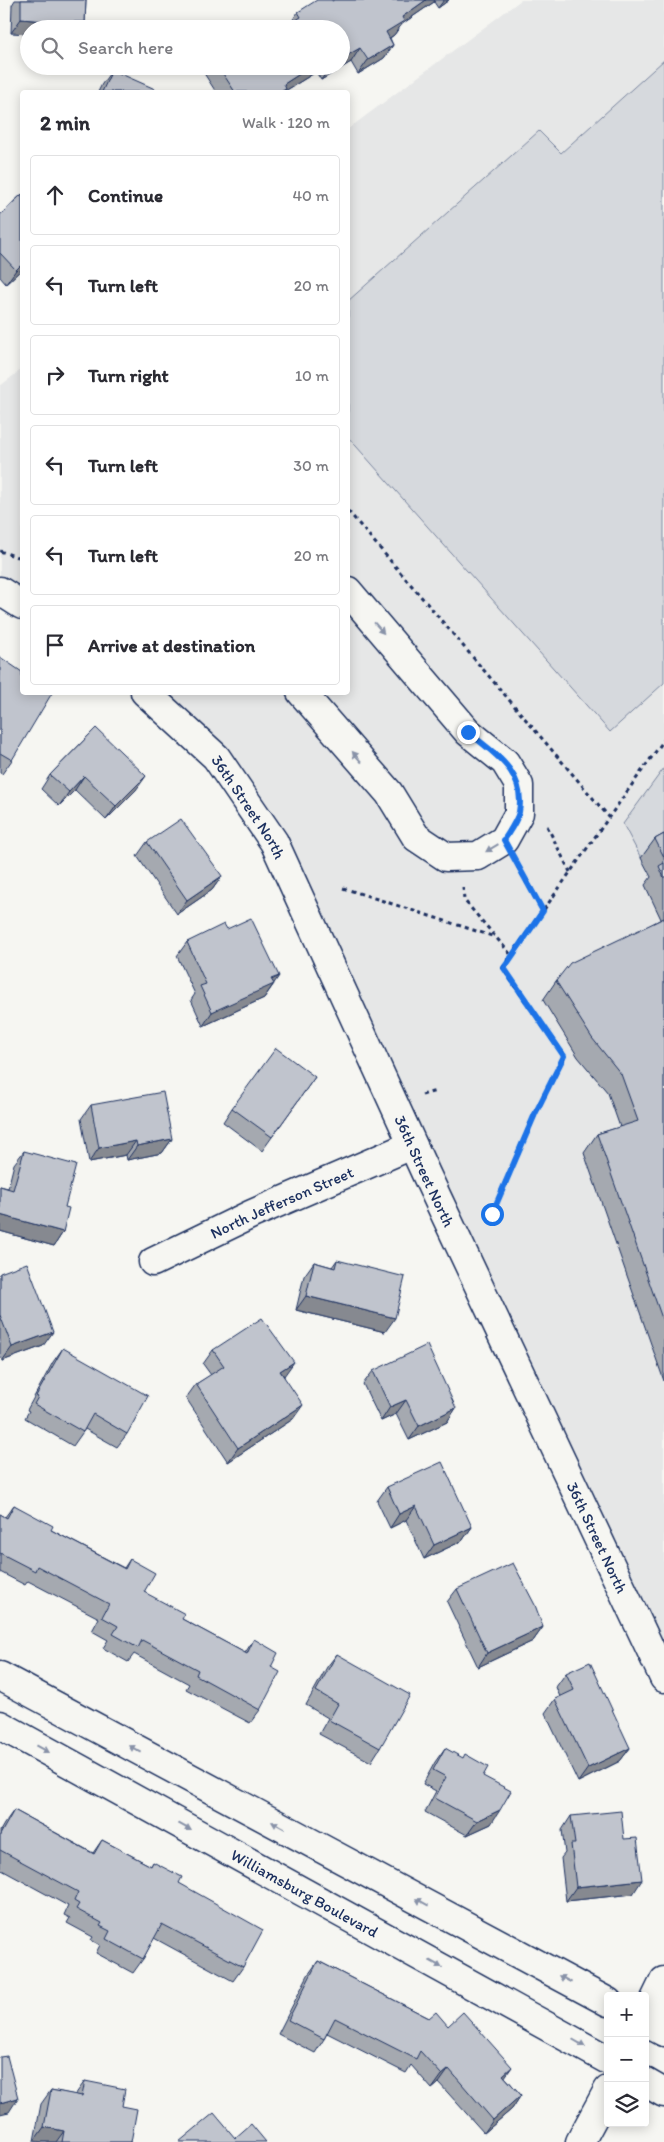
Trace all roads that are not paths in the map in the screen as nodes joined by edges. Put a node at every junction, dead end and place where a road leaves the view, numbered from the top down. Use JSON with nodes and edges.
{"nodes":[{"id":1,"x":350,"y":593,"type":"edge"},
{"id":2,"x":148,"y":695,"type":"edge"},
{"id":3,"x":304,"y":695,"type":"edge"},
{"id":4,"x":412,"y":1145,"type":"junction"},
{"id":5,"x":153,"y":1262,"type":"dead end"},
{"id":6,"x":0,"y":1676,"type":"edge"},
{"id":7,"x":664,"y":1678,"type":"edge"},
{"id":8,"x":0,"y":1725,"type":"edge"},
{"id":9,"x":664,"y":1981,"type":"edge"},
{"id":10,"x":604,"y":2000,"type":"edge"},
{"id":11,"x":649,"y":2013,"type":"edge"},
{"id":12,"x":649,"y":2023,"type":"edge"},
{"id":13,"x":664,"y":2032,"type":"edge"},
{"id":14,"x":604,"y":2058,"type":"edge"},
{"id":15,"x":649,"y":2084,"type":"edge"},
{"id":16,"x":664,"y":2093,"type":"edge"},
{"id":17,"x":604,"y":2097,"type":"edge"},
{"id":18,"x":580,"y":2142,"type":"edge"}],
"edges":[{"from":1,"to":3,"type":"street","one_way":true},
{"from":2,"to":4,"type":"street","name":"36th Street North"},
{"from":4,"to":5,"type":"street","name":"North Jefferson Street"},
{"from":4,"to":7,"type":"street","name":"36th Street North"},
{"from":10,"to":6,"type":"street","one_way":true},
{"from":8,"to":14,"type":"street","name":"Williamsburg Boulevard","one_way":true},
{"from":9,"to":11,"type":"street"},
{"from":12,"to":13,"type":"street"},
{"from":15,"to":16,"type":"street"},
{"from":17,"to":18,"type":"street"}]}
